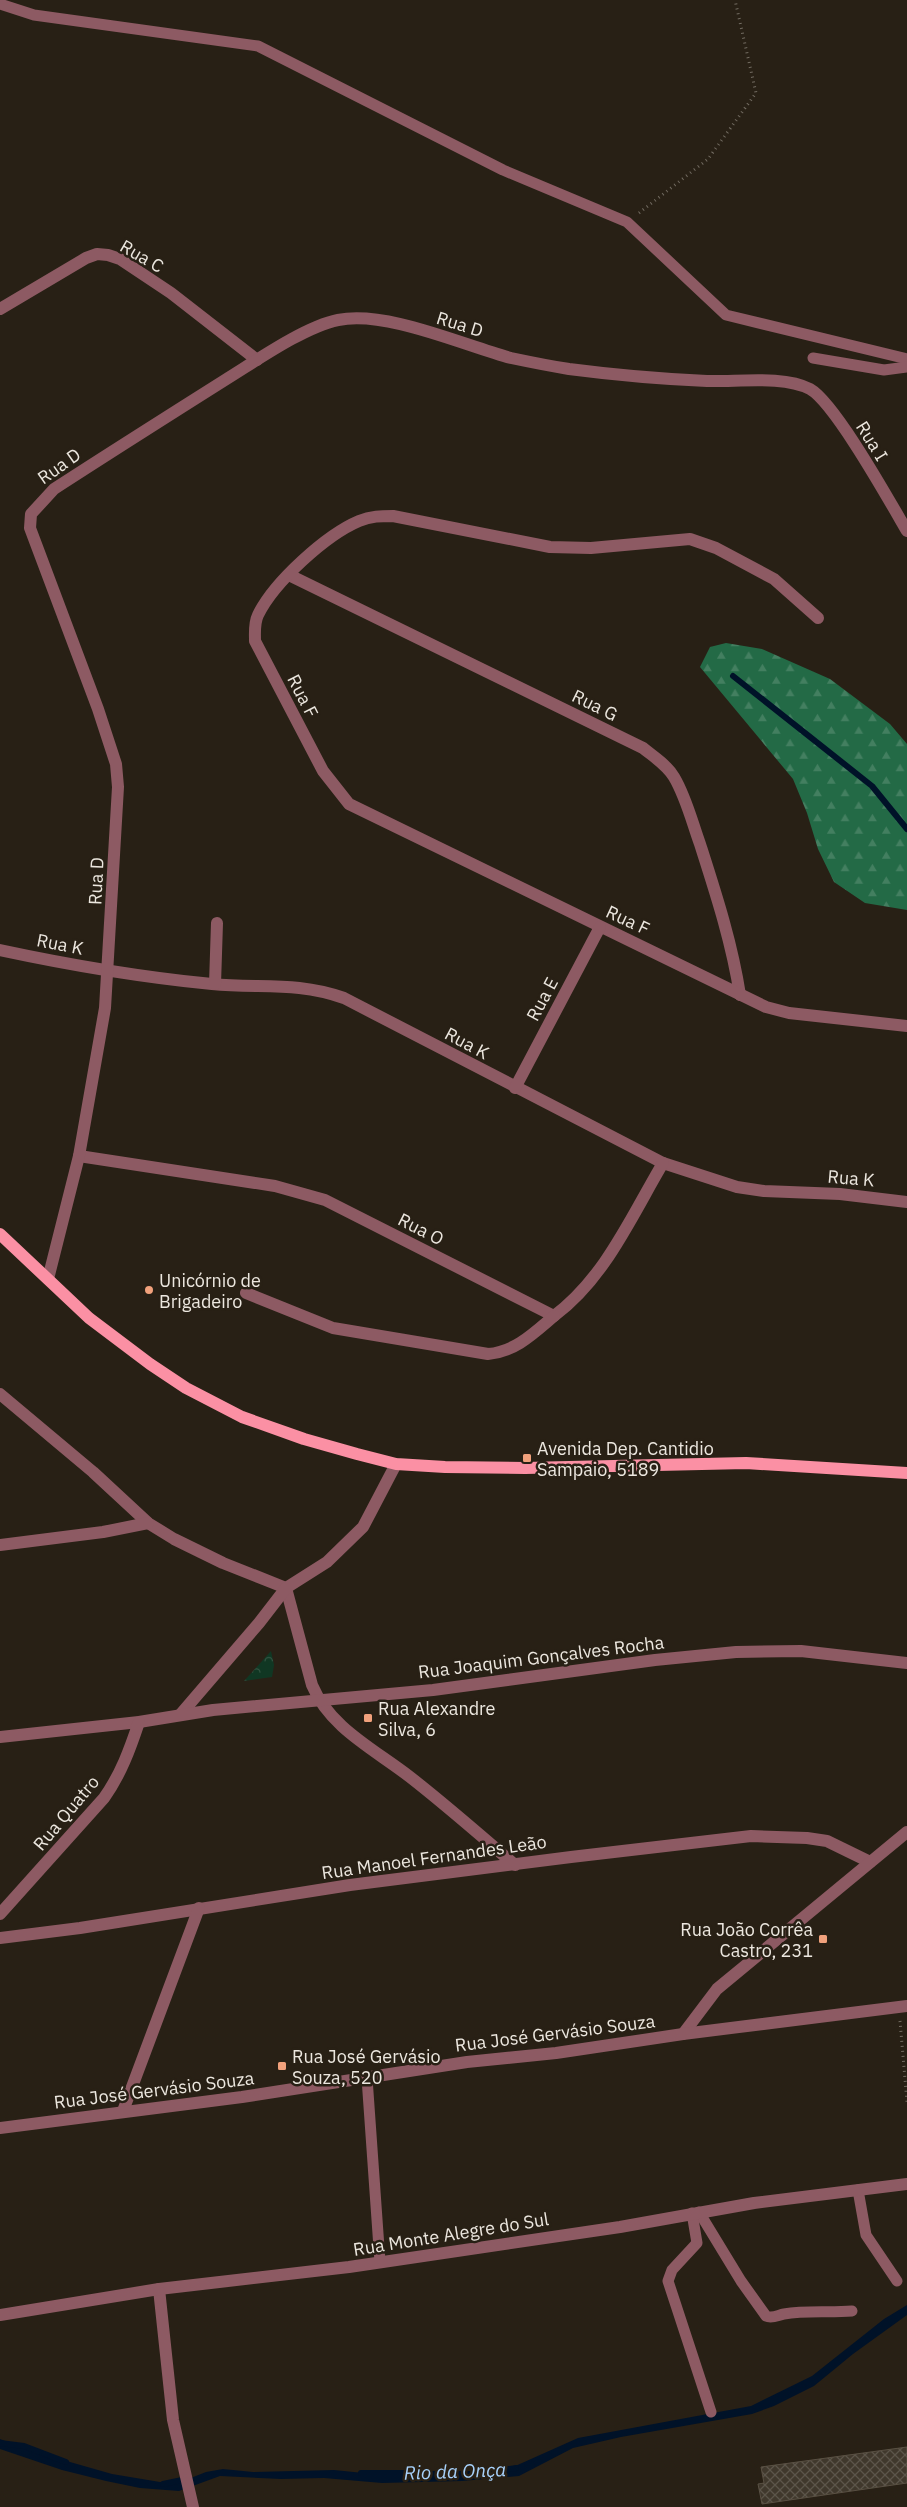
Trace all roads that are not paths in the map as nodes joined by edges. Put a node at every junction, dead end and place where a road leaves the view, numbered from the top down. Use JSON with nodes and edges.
{"nodes":[{"id":1,"x":0,"y":4,"type":"edge"},
{"id":2,"x":0,"y":309,"type":"edge"},
{"id":3,"x":813,"y":358,"type":"dead end"},
{"id":4,"x":907,"y":359,"type":"edge"},
{"id":5,"x":257,"y":360,"type":"junction"},
{"id":6,"x":907,"y":367,"type":"edge"},
{"id":7,"x":820,"y":397,"type":"joint"},
{"id":8,"x":907,"y":532,"type":"edge"},
{"id":9,"x":289,"y":575,"type":"junction"},
{"id":10,"x":818,"y":618,"type":"dead end"},
{"id":11,"x":217,"y":923,"type":"dead end"},
{"id":12,"x":600,"y":927,"type":"junction"},
{"id":13,"x":0,"y":950,"type":"edge"},
{"id":14,"x":109,"y":971,"type":"junction"},
{"id":15,"x":215,"y":984,"type":"junction"},
{"id":16,"x":740,"y":995,"type":"junction"},
{"id":17,"x":907,"y":1026,"type":"edge"},
{"id":18,"x":515,"y":1088,"type":"junction"},
{"id":19,"x":79,"y":1156,"type":"junction"},
{"id":20,"x":663,"y":1163,"type":"junction"},
{"id":21,"x":907,"y":1202,"type":"edge"},
{"id":22,"x":0,"y":1234,"type":"edge"},
{"id":23,"x":48,"y":1279,"type":"junction"},
{"id":24,"x":246,"y":1293,"type":"dead end"},
{"id":25,"x":554,"y":1316,"type":"junction"},
{"id":26,"x":0,"y":1394,"type":"edge"},
{"id":27,"x":396,"y":1464,"type":"junction"},
{"id":28,"x":907,"y":1473,"type":"edge"},
{"id":29,"x":148,"y":1523,"type":"junction"},
{"id":30,"x":0,"y":1545,"type":"edge"},
{"id":31,"x":286,"y":1588,"type":"junction"},
{"id":32,"x":907,"y":1663,"type":"edge"},
{"id":33,"x":318,"y":1699,"type":"junction"},
{"id":34,"x":180,"y":1714,"type":"junction"},
{"id":35,"x":139,"y":1722,"type":"junction"},
{"id":36,"x":0,"y":1737,"type":"edge"},
{"id":37,"x":907,"y":1832,"type":"edge"},
{"id":38,"x":870,"y":1862,"type":"junction"},
{"id":39,"x":515,"y":1865,"type":"junction"},
{"id":40,"x":199,"y":1908,"type":"junction"},
{"id":41,"x":0,"y":1914,"type":"edge"},
{"id":42,"x":0,"y":1938,"type":"edge"},
{"id":43,"x":903,"y":2007,"type":"edge"},
{"id":44,"x":683,"y":2034,"type":"junction"},
{"id":45,"x":367,"y":2078,"type":"junction"},
{"id":46,"x":123,"y":2111,"type":"junction"},
{"id":47,"x":0,"y":2128,"type":"edge"},
{"id":48,"x":907,"y":2184,"type":"edge"},
{"id":49,"x":858,"y":2190,"type":"junction"},
{"id":50,"x":696,"y":2213,"type":"junction"},
{"id":51,"x":380,"y":2262,"type":"junction"},
{"id":52,"x":897,"y":2281,"type":"dead end"},
{"id":53,"x":159,"y":2289,"type":"junction"},
{"id":54,"x":852,"y":2311,"type":"dead end"},
{"id":55,"x":0,"y":2315,"type":"edge"},
{"id":56,"x":711,"y":2412,"type":"dead end"},
{"id":57,"x":193,"y":2507,"type":"edge"}],
"edges":[{"from":1,"to":4,"type":"lane"},
{"from":2,"to":5,"type":"street","name":"Rua C"},
{"from":3,"to":6,"type":"lane"},
{"from":5,"to":7,"type":"street","name":"Rua D"},
{"from":5,"to":14,"type":"street","name":"Rua D"},
{"from":7,"to":8,"type":"street","name":"Rua I"},
{"from":9,"to":10,"type":"street","name":"Rua F"},
{"from":9,"to":12,"type":"street","name":"Rua F"},
{"from":9,"to":16,"type":"street","name":"Rua G"},
{"from":11,"to":15,"type":"street"},
{"from":12,"to":16,"type":"street","name":"Rua F"},
{"from":12,"to":18,"type":"street","name":"Rua E"},
{"from":13,"to":14,"type":"street","name":"Rua K"},
{"from":14,"to":15,"type":"street","name":"Rua K"},
{"from":14,"to":19,"type":"street","name":"Rua D"},
{"from":15,"to":18,"type":"street","name":"Rua K"},
{"from":16,"to":17,"type":"street","name":"Rua F"},
{"from":18,"to":20,"type":"street","name":"Rua K"},
{"from":19,"to":23,"type":"street","name":"Rua D"},
{"from":19,"to":25,"type":"street","name":"Rua O"},
{"from":20,"to":21,"type":"street","name":"Rua K"},
{"from":20,"to":25,"type":"street"},
{"from":22,"to":23,"type":"main road"},
{"from":23,"to":27,"type":"main road"},
{"from":24,"to":25,"type":"street"},
{"from":26,"to":29,"type":"street"},
{"from":27,"to":28,"type":"main road"},
{"from":27,"to":31,"type":"street"},
{"from":29,"to":30,"type":"street"},
{"from":29,"to":31,"type":"street"},
{"from":31,"to":33,"type":"street"},
{"from":31,"to":34,"type":"street"},
{"from":32,"to":33,"type":"street","name":"Rua Joaquim Gonçalves Rocha"},
{"from":33,"to":34,"type":"street","name":"Rua Joaquim Gonçalves Rocha"},
{"from":33,"to":39,"type":"street"},
{"from":34,"to":35,"type":"street","name":"Rua Joaquim Gonçalves Rocha"},
{"from":35,"to":36,"type":"street","name":"Rua Joaquim Gonçalves Rocha"},
{"from":35,"to":41,"type":"street","name":"Rua Quatro"},
{"from":37,"to":38,"type":"street"},
{"from":38,"to":39,"type":"street","name":"Rua Manoel Fernandes Leão"},
{"from":38,"to":44,"type":"street"},
{"from":39,"to":40,"type":"street","name":"Rua Manoel Fernandes Leão"},
{"from":40,"to":42,"type":"street","name":"Rua Manoel Fernandes Leão"},
{"from":40,"to":46,"type":"street"},
{"from":43,"to":44,"type":"street","name":"Rua José Gervásio Souza"},
{"from":44,"to":45,"type":"street","name":"Rua José Gervásio Souza"},
{"from":45,"to":46,"type":"street","name":"Rua José Gervásio Souza"},
{"from":45,"to":51,"type":"lane"},
{"from":46,"to":47,"type":"street","name":"Rua José Gervásio Souza"},
{"from":48,"to":49,"type":"street","name":"Rua Monte Alegre do Sul"},
{"from":49,"to":50,"type":"street","name":"Rua Monte Alegre do Sul"},
{"from":49,"to":52,"type":"lane"},
{"from":50,"to":51,"type":"street","name":"Rua Monte Alegre do Sul"},
{"from":50,"to":54,"type":"lane"},
{"from":50,"to":56,"type":"lane"},
{"from":51,"to":53,"type":"street","name":"Rua Monte Alegre do Sul"},
{"from":53,"to":55,"type":"street","name":"Rua Monte Alegre do Sul"},
{"from":53,"to":57,"type":"street"}]}
